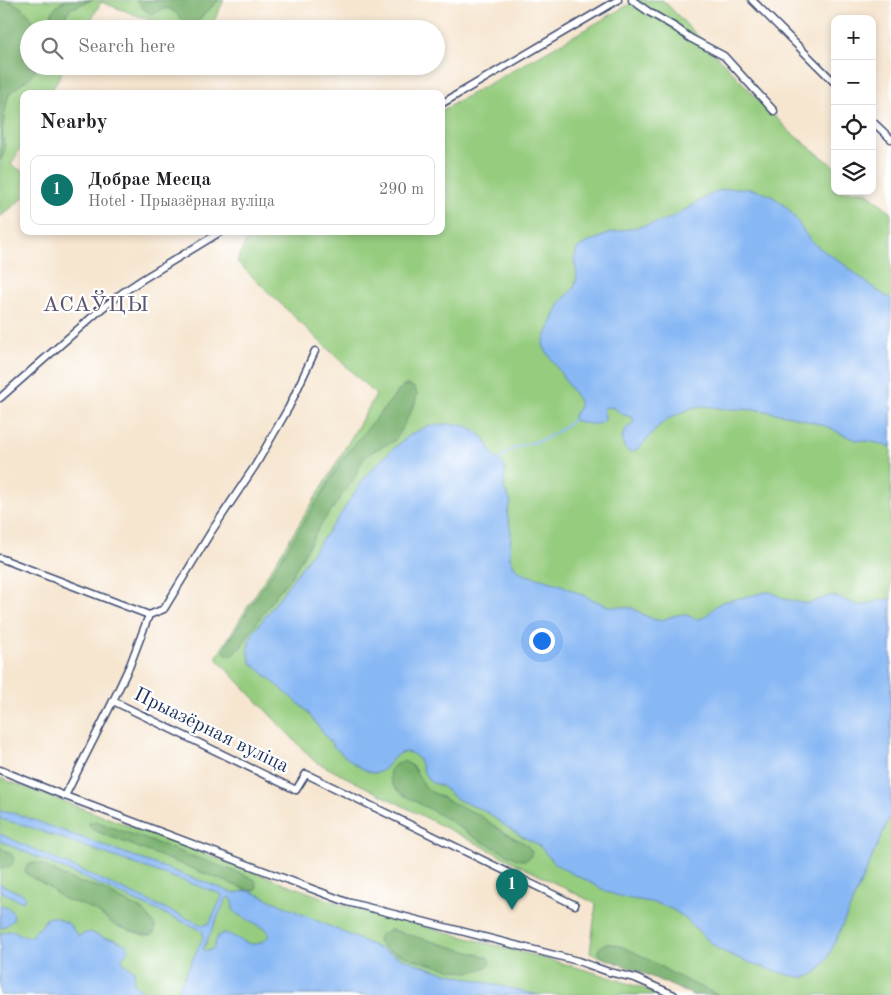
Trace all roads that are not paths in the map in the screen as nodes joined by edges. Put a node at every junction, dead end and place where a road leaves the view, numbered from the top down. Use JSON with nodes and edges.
{"nodes":[{"id":1,"x":618,"y":0,"type":"edge"},
{"id":2,"x":632,"y":0,"type":"edge"},
{"id":3,"x":752,"y":0,"type":"edge"},
{"id":4,"x":831,"y":79,"type":"edge"},
{"id":5,"x":445,"y":102,"type":"edge"},
{"id":6,"x":774,"y":111,"type":"dead end"},
{"id":7,"x":876,"y":124,"type":"edge"},
{"id":8,"x":891,"y":139,"type":"edge"},
{"id":9,"x":215,"y":235,"type":"edge"},
{"id":10,"x":315,"y":351,"type":"dead end"},
{"id":11,"x":0,"y":398,"type":"edge"},
{"id":12,"x":0,"y":558,"type":"edge"},
{"id":13,"x":149,"y":615,"type":"junction"},
{"id":14,"x":114,"y":701,"type":"junction"},
{"id":15,"x":0,"y":770,"type":"edge"},
{"id":16,"x":65,"y":796,"type":"junction"},
{"id":17,"x":576,"y":905,"type":"dead end"},
{"id":18,"x":674,"y":995,"type":"edge"}],
"edges":[{"from":1,"to":5,"type":"street"},
{"from":2,"to":6,"type":"street"},
{"from":3,"to":4,"type":"street"},
{"from":7,"to":8,"type":"street"},
{"from":9,"to":11,"type":"street"},
{"from":10,"to":13,"type":"street"},
{"from":12,"to":13,"type":"street"},
{"from":13,"to":14,"type":"street","name":"Прыазёрная вуліца"},
{"from":14,"to":16,"type":"street"},
{"from":14,"to":17,"type":"street","name":"Прыазёрная вуліца"},
{"from":15,"to":16,"type":"street"},
{"from":16,"to":18,"type":"street"}]}
